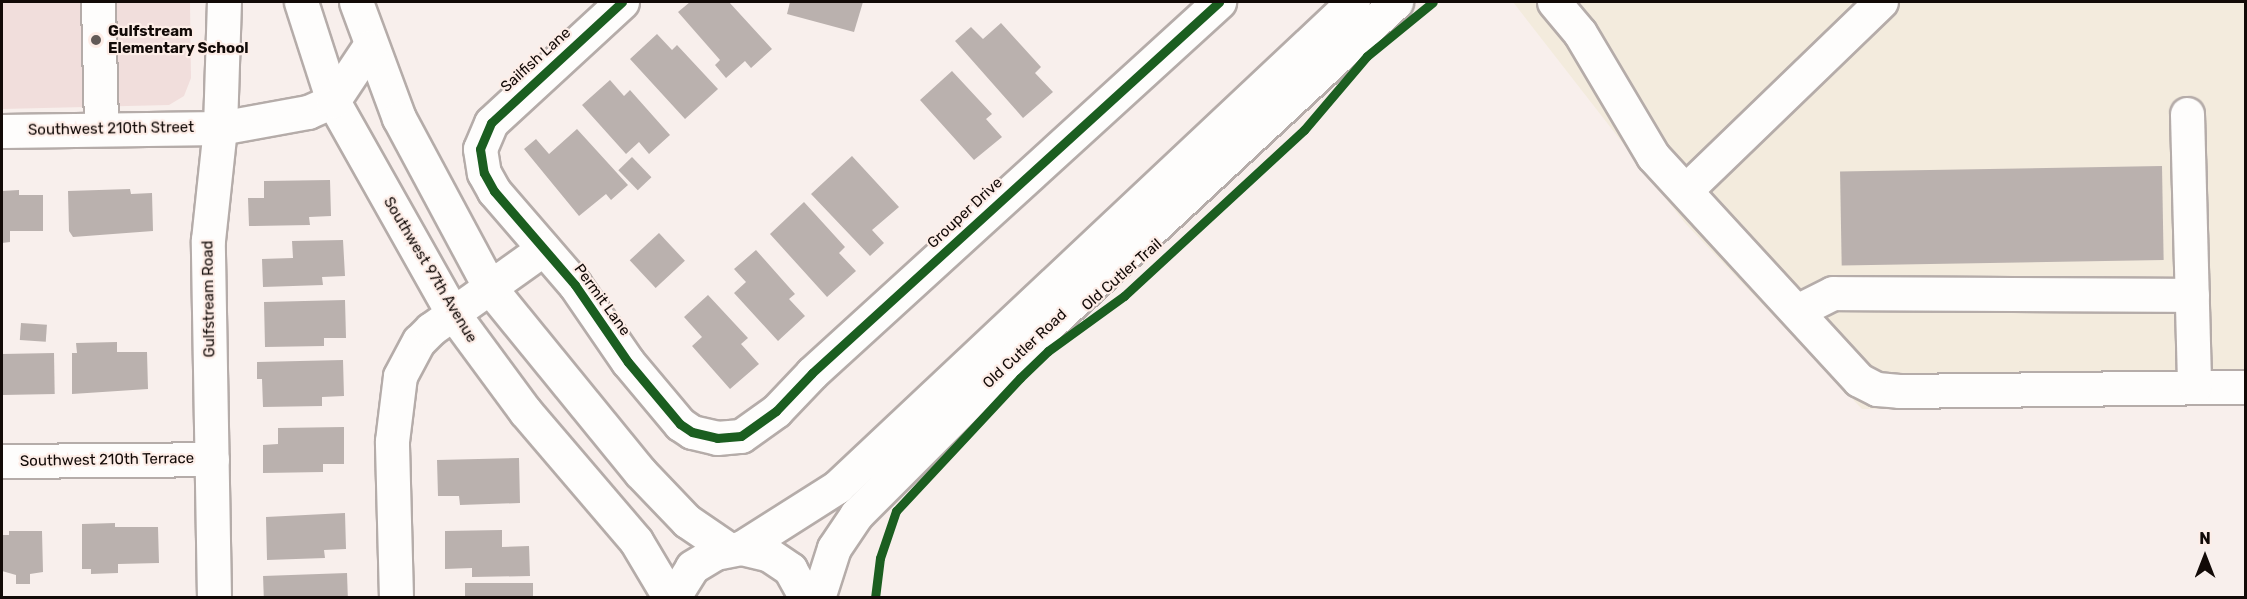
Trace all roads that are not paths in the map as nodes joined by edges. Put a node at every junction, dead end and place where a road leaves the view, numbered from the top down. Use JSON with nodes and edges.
{"nodes":[{"id":1,"x":99,"y":2,"type":"edge"},
{"id":2,"x":224,"y":2,"type":"edge"},
{"id":3,"x":301,"y":2,"type":"edge"},
{"id":4,"x":356,"y":2,"type":"edge"},
{"id":5,"x":622,"y":2,"type":"edge"},
{"id":6,"x":1219,"y":2,"type":"edge"},
{"id":7,"x":1353,"y":2,"type":"edge"},
{"id":8,"x":1396,"y":2,"type":"edge"},
{"id":9,"x":1554,"y":2,"type":"edge"},
{"id":10,"x":1881,"y":2,"type":"edge"},
{"id":11,"x":369,"y":47,"type":"junction"},
{"id":12,"x":333,"y":101,"type":"junction"},
{"id":13,"x":2187,"y":114,"type":"dead end"},
{"id":14,"x":220,"y":128,"type":"junction"},
{"id":15,"x":101,"y":129,"type":"junction"},
{"id":16,"x":2,"y":131,"type":"edge"},
{"id":17,"x":480,"y":149,"type":"joint"},
{"id":18,"x":1686,"y":190,"type":"junction"},
{"id":19,"x":543,"y":249,"type":"junction"},
{"id":20,"x":490,"y":288,"type":"junction"},
{"id":21,"x":2192,"y":295,"type":"junction"},
{"id":22,"x":1797,"y":311,"type":"junction"},
{"id":23,"x":452,"y":312,"type":"junction"},
{"id":24,"x":2194,"y":387,"type":"junction"},
{"id":25,"x":2246,"y":387,"type":"edge"},
{"id":26,"x":728,"y":438,"type":"joint"},
{"id":27,"x":212,"y":459,"type":"junction"},
{"id":28,"x":2,"y":461,"type":"edge"},
{"id":29,"x":735,"y":549,"type":"junction"},
{"id":30,"x":214,"y":597,"type":"edge"},
{"id":31,"x":396,"y":597,"type":"edge"},
{"id":32,"x":672,"y":597,"type":"edge"},
{"id":33,"x":806,"y":597,"type":"edge"},
{"id":34,"x":818,"y":597,"type":"edge"}],
"edges":[{"from":1,"to":15,"type":"street"},
{"from":2,"to":14,"type":"street","name":"Gulfstream Road"},
{"from":3,"to":12,"type":"street","name":"Southwest 97th Avenue"},
{"from":4,"to":11,"type":"street"},
{"from":5,"to":17,"type":"street","name":"Sailfish Lane"},
{"from":6,"to":26,"type":"street","name":"Grouper Drive"},
{"from":7,"to":29,"type":"street","name":"Old Cutler Road"},
{"from":8,"to":34,"type":"street","name":"Old Cutler Road"},
{"from":9,"to":18,"type":"street"},
{"from":10,"to":18,"type":"street"},
{"from":11,"to":12,"type":"street"},
{"from":11,"to":20,"type":"street"},
{"from":12,"to":14,"type":"street","name":"Southwest 210th Street"},
{"from":12,"to":23,"type":"street","name":"Southwest 97th Avenue"},
{"from":13,"to":21,"type":"street"},
{"from":14,"to":15,"type":"street","name":"Southwest 210th Street"},
{"from":14,"to":27,"type":"street","name":"Gulfstream Road"},
{"from":15,"to":16,"type":"street","name":"Southwest 210th Street"},
{"from":17,"to":19,"type":"street","name":"Permit Lane"},
{"from":18,"to":22,"type":"street"},
{"from":19,"to":20,"type":"street"},
{"from":19,"to":26,"type":"street","name":"Permit Lane"},
{"from":20,"to":23,"type":"street"},
{"from":20,"to":29,"type":"street"},
{"from":21,"to":22,"type":"street"},
{"from":21,"to":24,"type":"street"},
{"from":22,"to":24,"type":"street"},
{"from":23,"to":31,"type":"street"},
{"from":23,"to":32,"type":"street","name":"Southwest 97th Avenue"},
{"from":24,"to":25,"type":"street"},
{"from":27,"to":28,"type":"street","name":"Southwest 210th Terrace"},
{"from":27,"to":30,"type":"street","name":"Gulfstream Road"},
{"from":29,"to":32,"type":"street","name":"Old Cutler Road"},
{"from":29,"to":33,"type":"street"}]}
